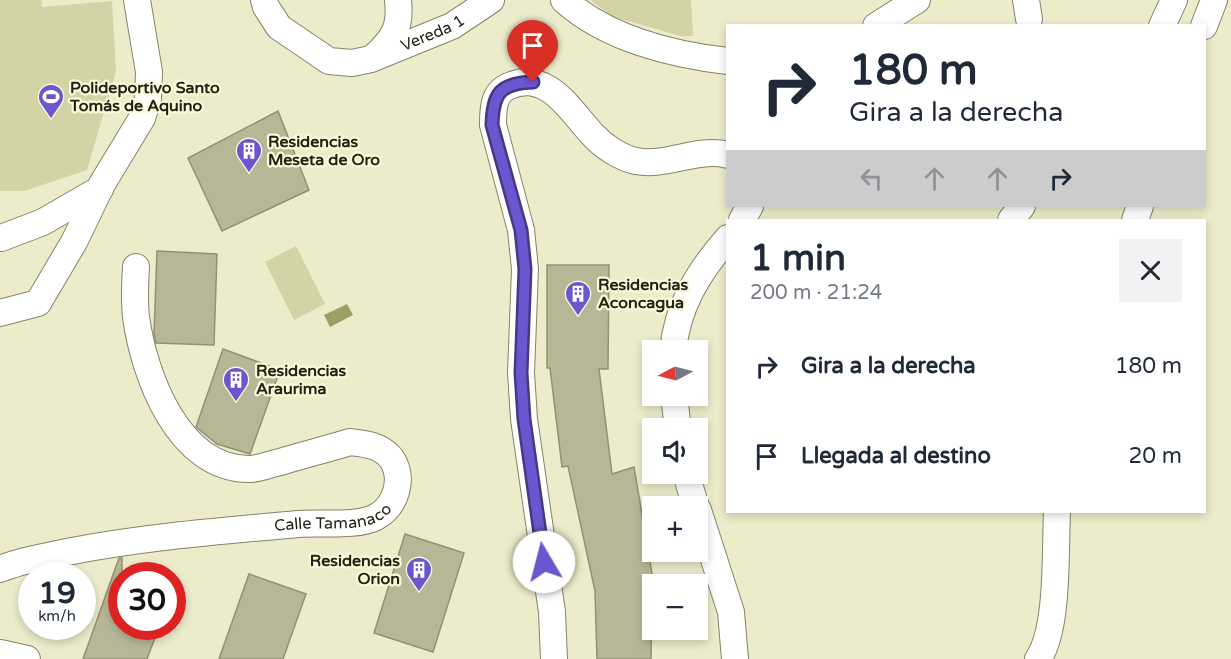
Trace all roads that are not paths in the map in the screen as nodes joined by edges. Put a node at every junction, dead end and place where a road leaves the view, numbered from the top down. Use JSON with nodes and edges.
{"nodes":[{"id":1,"x":137,"y":0,"type":"edge"},
{"id":2,"x":264,"y":0,"type":"edge"},
{"id":3,"x":398,"y":0,"type":"edge"},
{"id":4,"x":491,"y":0,"type":"edge"},
{"id":5,"x":564,"y":0,"type":"edge"},
{"id":6,"x":917,"y":0,"type":"edge"},
{"id":7,"x":1174,"y":0,"type":"edge"},
{"id":8,"x":1214,"y":0,"type":"edge"},
{"id":9,"x":879,"y":24,"type":"edge"},
{"id":10,"x":1163,"y":24,"type":"edge"},
{"id":11,"x":1205,"y":24,"type":"edge"},
{"id":12,"x":371,"y":59,"type":"junction"},
{"id":13,"x":726,"y":61,"type":"edge"},
{"id":14,"x":726,"y":155,"type":"edge"},
{"id":15,"x":100,"y":189,"type":"junction"},
{"id":16,"x":1021,"y":207,"type":"edge"},
{"id":17,"x":1012,"y":219,"type":"edge"},
{"id":18,"x":1,"y":238,"type":"edge"},
{"id":19,"x":726,"y":240,"type":"edge"},
{"id":20,"x":74,"y":242,"type":"junction"},
{"id":21,"x":136,"y":267,"type":"dead end"},
{"id":22,"x":0,"y":314,"type":"edge"},
{"id":23,"x":674,"y":340,"type":"edge"},
{"id":24,"x":1057,"y":513,"type":"edge"},
{"id":25,"x":708,"y":542,"type":"edge"},
{"id":26,"x":0,"y":569,"type":"edge"},
{"id":27,"x":0,"y":653,"type":"edge"},
{"id":28,"x":27,"y":659,"type":"edge"},
{"id":29,"x":554,"y":659,"type":"edge"},
{"id":30,"x":735,"y":659,"type":"edge"},
{"id":31,"x":1038,"y":659,"type":"edge"}],
"edges":[{"from":1,"to":15,"type":"street"},
{"from":2,"to":12,"type":"street","name":"Vereda 1"},
{"from":3,"to":12,"type":"street","name":"Vereda 1"},
{"from":4,"to":12,"type":"street","name":"Vereda 1"},
{"from":5,"to":13,"type":"street"},
{"from":6,"to":9,"type":"street"},
{"from":7,"to":10,"type":"street"},
{"from":8,"to":11,"type":"street"},
{"from":14,"to":29,"type":"street"},
{"from":15,"to":18,"type":"street"},
{"from":15,"to":20,"type":"street"},
{"from":16,"to":17,"type":"street"},
{"from":18,"to":20,"type":"street"},
{"from":19,"to":23,"type":"street"},
{"from":20,"to":22,"type":"street"},
{"from":21,"to":26,"type":"street","name":"Calle Tamanaco"},
{"from":24,"to":31,"type":"street"},
{"from":25,"to":30,"type":"street"},
{"from":27,"to":28,"type":"street"}]}
